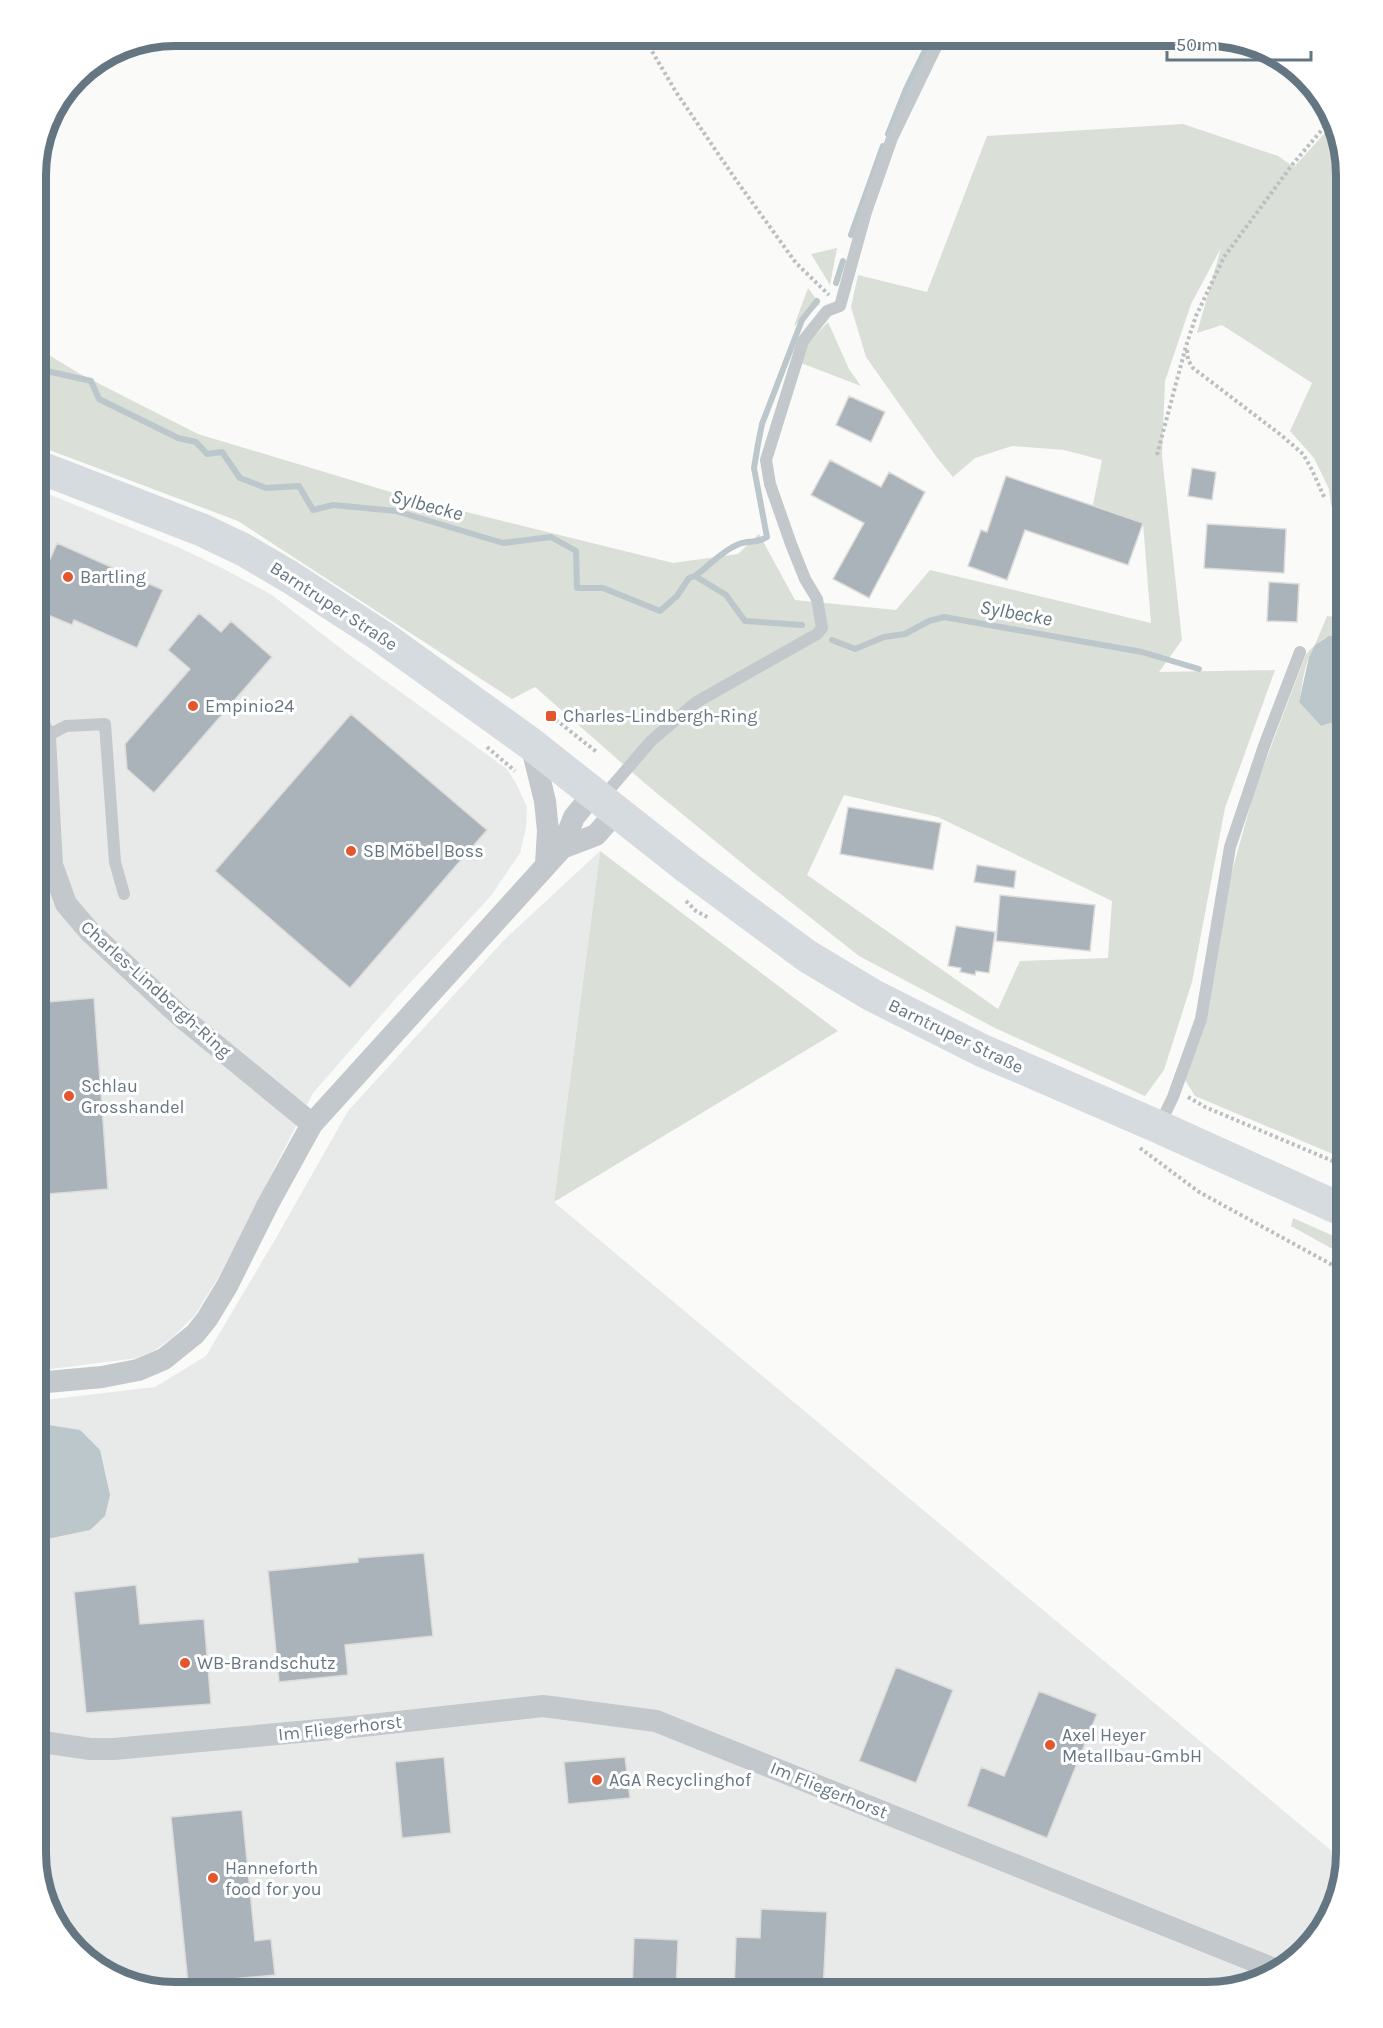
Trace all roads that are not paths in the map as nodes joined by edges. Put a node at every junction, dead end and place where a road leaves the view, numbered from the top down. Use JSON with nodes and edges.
{"nodes":[{"id":1,"x":936,"y":47,"type":"edge"},
{"id":2,"x":47,"y":470,"type":"edge"},
{"id":3,"x":1298,"y":657,"type":"dead end"},
{"id":4,"x":47,"y":727,"type":"edge"},
{"id":5,"x":531,"y":744,"type":"junction"},
{"id":6,"x":47,"y":798,"type":"edge"},
{"id":7,"x":604,"y":801,"type":"junction"},
{"id":8,"x":546,"y":864,"type":"junction"},
{"id":9,"x":124,"y":894,"type":"dead end"},
{"id":10,"x":312,"y":1125,"type":"junction"},
{"id":11,"x":1159,"y":1127,"type":"junction"},
{"id":12,"x":1336,"y":1207,"type":"edge"},
{"id":13,"x":46,"y":1382,"type":"edge"},
{"id":14,"x":46,"y":1742,"type":"edge"},
{"id":15,"x":1268,"y":1966,"type":"edge"}],
"edges":[{"from":1,"to":7,"type":"lane"},
{"from":2,"to":5,"type":"main road","name":"Barntruper Straße"},
{"from":3,"to":11,"type":"lane"},
{"from":4,"to":9,"type":"lane"},
{"from":5,"to":7,"type":"main road","name":"Barntruper Straße"},
{"from":5,"to":8,"type":"street"},
{"from":6,"to":10,"type":"street","name":"Charles-Lindbergh-Ring"},
{"from":7,"to":8,"type":"street"},
{"from":7,"to":11,"type":"main road","name":"Barntruper Straße"},
{"from":8,"to":10,"type":"street"},
{"from":10,"to":13,"type":"street"},
{"from":11,"to":12,"type":"main road","name":"Barntruper Straße"},
{"from":14,"to":15,"type":"street","name":"Im Fliegerhorst"}]}
